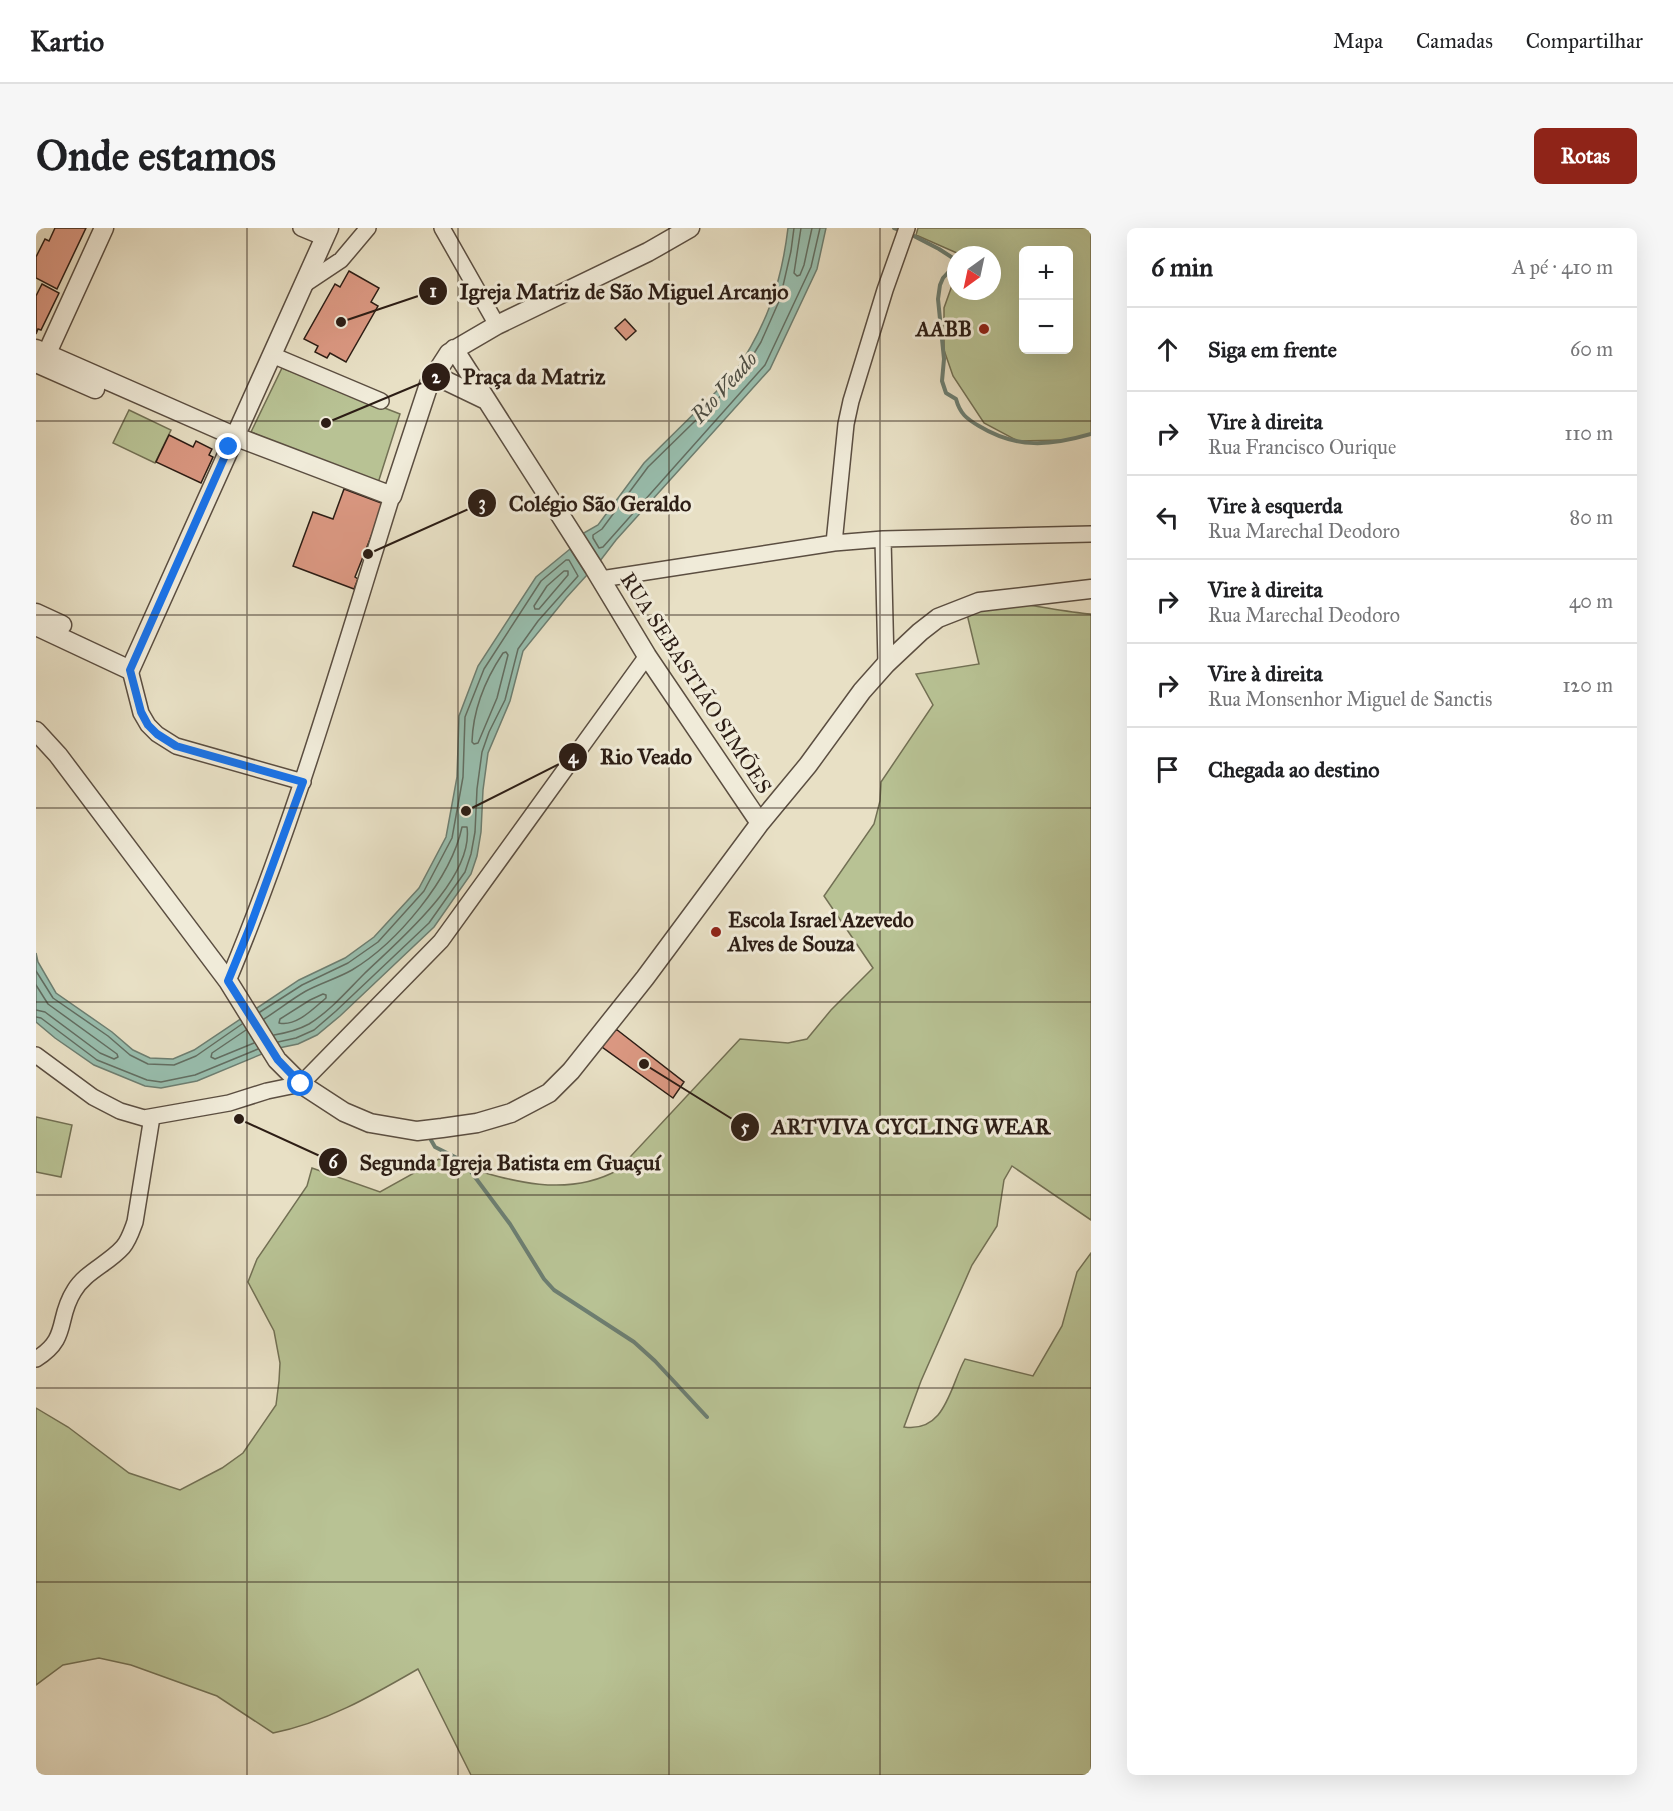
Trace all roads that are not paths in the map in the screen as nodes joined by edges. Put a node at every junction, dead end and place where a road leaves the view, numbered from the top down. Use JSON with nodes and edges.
{"nodes":[{"id":1,"x":104,"y":228,"type":"edge"},
{"id":2,"x":301,"y":228,"type":"edge"},
{"id":3,"x":368,"y":228,"type":"edge"},
{"id":4,"x":442,"y":228,"type":"edge"},
{"id":5,"x":690,"y":228,"type":"edge"},
{"id":6,"x":327,"y":233,"type":"edge"},
{"id":7,"x":904,"y":235,"type":"edge"},
{"id":8,"x":305,"y":284,"type":"junction"},
{"id":9,"x":496,"y":325,"type":"junction"},
{"id":10,"x":454,"y":349,"type":"junction"},
{"id":11,"x":272,"y":355,"type":"junction"},
{"id":12,"x":39,"y":361,"type":"edge"},
{"id":13,"x":434,"y":375,"type":"junction"},
{"id":14,"x":486,"y":400,"type":"junction"},
{"id":15,"x":381,"y":401,"type":"dead end"},
{"id":16,"x":231,"y":442,"type":"junction"},
{"id":17,"x":392,"y":496,"type":"junction"},
{"id":18,"x":1091,"y":534,"type":"edge"},
{"id":19,"x":883,"y":539,"type":"junction"},
{"id":20,"x":834,"y":543,"type":"junction"},
{"id":21,"x":597,"y":573,"type":"junction"},
{"id":22,"x":1091,"y":589,"type":"edge"},
{"id":23,"x":36,"y":612,"type":"edge"},
{"id":24,"x":36,"y":626,"type":"edge"},
{"id":25,"x":646,"y":656,"type":"junction"},
{"id":26,"x":132,"y":664,"type":"junction"},
{"id":27,"x":886,"y":664,"type":"junction"},
{"id":28,"x":36,"y":731,"type":"edge"},
{"id":29,"x":303,"y":782,"type":"junction"},
{"id":30,"x":760,"y":823,"type":"junction"},
{"id":31,"x":228,"y":981,"type":"junction"},
{"id":32,"x":36,"y":1055,"type":"edge"},
{"id":33,"x":301,"y":1084,"type":"junction"},
{"id":34,"x":152,"y":1118,"type":"junction"},
{"id":35,"x":36,"y":1359,"type":"edge"}],
"edges":[{"from":1,"to":12,"type":"street"},
{"from":2,"to":6,"type":"street"},
{"from":3,"to":8,"type":"street"},
{"from":4,"to":9,"type":"street"},
{"from":5,"to":9,"type":"street"},
{"from":6,"to":8,"type":"street"},
{"from":7,"to":20,"type":"street"},
{"from":8,"to":11,"type":"street"},
{"from":9,"to":10,"type":"street"},
{"from":10,"to":13,"type":"street"},
{"from":10,"to":14,"type":"street","name":"RUA SEBASTIÃO SIMÕES"},
{"from":11,"to":15,"type":"street"},
{"from":11,"to":16,"type":"street"},
{"from":12,"to":16,"type":"street"},
{"from":13,"to":14,"type":"street"},
{"from":13,"to":17,"type":"street"},
{"from":14,"to":21,"type":"street","name":"RUA SEBASTIÃO SIMÕES"},
{"from":16,"to":17,"type":"street"},
{"from":16,"to":26,"type":"street"},
{"from":17,"to":29,"type":"street"},
{"from":18,"to":19,"type":"street"},
{"from":19,"to":20,"type":"street"},
{"from":19,"to":27,"type":"street"},
{"from":20,"to":21,"type":"street"},
{"from":21,"to":25,"type":"street","name":"RUA SEBASTIÃO SIMÕES"},
{"from":22,"to":27,"type":"street"},
{"from":23,"to":26,"type":"street"},
{"from":24,"to":26,"type":"street"},
{"from":25,"to":30,"type":"street","name":"RUA SEBASTIÃO SIMÕES"},
{"from":25,"to":33,"type":"street"},
{"from":26,"to":29,"type":"street"},
{"from":27,"to":30,"type":"street"},
{"from":28,"to":31,"type":"street"},
{"from":29,"to":31,"type":"street"},
{"from":30,"to":33,"type":"street"},
{"from":31,"to":33,"type":"street"},
{"from":32,"to":34,"type":"street"},
{"from":33,"to":34,"type":"street"},
{"from":34,"to":35,"type":"street"}]}
